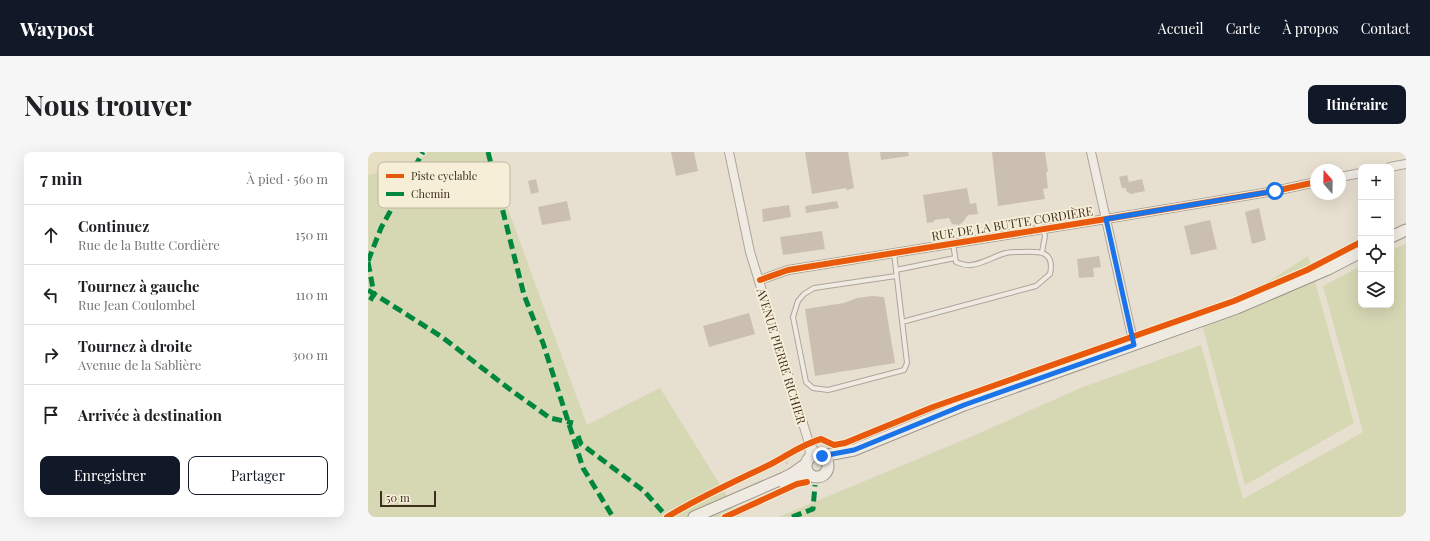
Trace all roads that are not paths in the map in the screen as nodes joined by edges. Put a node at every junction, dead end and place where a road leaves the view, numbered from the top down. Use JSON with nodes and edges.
{"nodes":[{"id":1,"x":729,"y":152,"type":"edge"},
{"id":2,"x":1091,"y":152,"type":"edge"},
{"id":3,"x":1406,"y":164,"type":"edge"},
{"id":4,"x":1394,"y":166,"type":"edge"},
{"id":5,"x":1358,"y":174,"type":"edge"},
{"id":6,"x":1346,"y":176,"type":"edge"},
{"id":7,"x":1310,"y":183,"type":"edge"},
{"id":8,"x":1106,"y":219,"type":"junction"},
{"id":9,"x":1043,"y":229,"type":"junction"},
{"id":10,"x":1406,"y":230,"type":"edge"},
{"id":11,"x":1393,"y":236,"type":"edge"},
{"id":12,"x":953,"y":244,"type":"junction"},
{"id":13,"x":1042,"y":252,"type":"junction"},
{"id":14,"x":894,"y":253,"type":"junction"},
{"id":15,"x":1358,"y":254,"type":"edge"},
{"id":16,"x":955,"y":258,"type":"junction"},
{"id":17,"x":896,"y":270,"type":"junction"},
{"id":18,"x":896,"y":276,"type":"junction"},
{"id":19,"x":760,"y":280,"type":"junction"},
{"id":20,"x":902,"y":322,"type":"junction"},
{"id":21,"x":1134,"y":345,"type":"junction"},
{"id":22,"x":854,"y":450,"type":"junction"},
{"id":23,"x":814,"y":458,"type":"junction"},
{"id":24,"x":828,"y":468,"type":"junction"},
{"id":25,"x":812,"y":476,"type":"junction"},
{"id":26,"x":694,"y":517,"type":"edge"},
{"id":27,"x":709,"y":517,"type":"edge"}],
"edges":[{"from":1,"to":19,"type":"street","name":"AVENUE PIERRE RICHIER"},
{"from":2,"to":8,"type":"street"},
{"from":3,"to":4,"type":"street"},
{"from":5,"to":6,"type":"street"},
{"from":7,"to":8,"type":"street","name":"RUE DE LA BUTTE CORDIÈRE"},
{"from":8,"to":9,"type":"street","name":"RUE DE LA BUTTE CORDIÈRE"},
{"from":8,"to":21,"type":"street"},
{"from":9,"to":12,"type":"street","name":"RUE DE LA BUTTE CORDIÈRE"},
{"from":9,"to":13,"type":"lane"},
{"from":10,"to":11,"type":"main road"},
{"from":12,"to":14,"type":"street","name":"RUE DE LA BUTTE CORDIÈRE"},
{"from":12,"to":16,"type":"lane"},
{"from":13,"to":16,"type":"lane"},
{"from":13,"to":20,"type":"lane"},
{"from":14,"to":17,"type":"lane"},
{"from":14,"to":19,"type":"street","name":"RUE DE LA BUTTE CORDIÈRE"},
{"from":15,"to":21,"type":"main road"},
{"from":16,"to":17,"type":"lane"},
{"from":17,"to":18,"type":"lane"},
{"from":18,"to":20,"type":"lane"},
{"from":18,"to":20,"type":"lane"},
{"from":19,"to":23,"type":"street","name":"AVENUE PIERRE RICHIER"},
{"from":21,"to":22,"type":"main road"},
{"from":22,"to":23,"type":"main road"},
{"from":22,"to":24,"type":"main road"},
{"from":23,"to":24,"type":"main road"},
{"from":23,"to":25,"type":"main road"},
{"from":23,"to":26,"type":"main road"},
{"from":24,"to":25,"type":"main road"},
{"from":25,"to":27,"type":"main road"}]}
